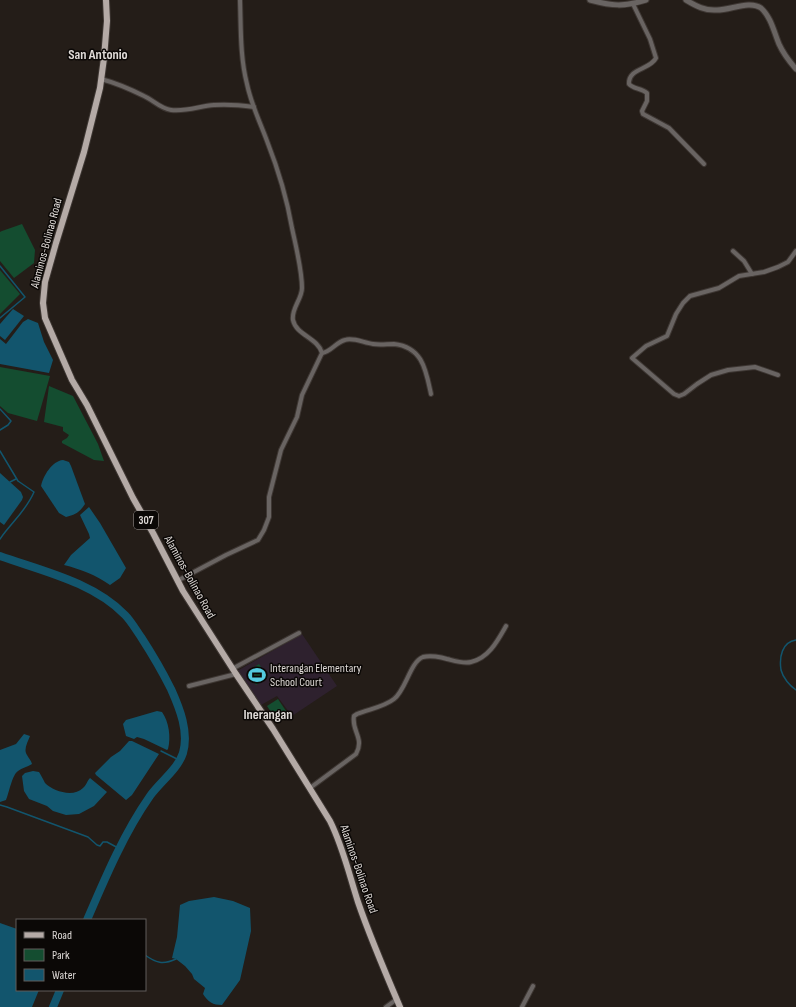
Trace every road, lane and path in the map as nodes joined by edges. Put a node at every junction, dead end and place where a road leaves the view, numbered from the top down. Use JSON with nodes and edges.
{"nodes":[{"id":1,"x":106,"y":0,"type":"edge"},
{"id":2,"x":240,"y":0,"type":"edge"},
{"id":3,"x":590,"y":0,"type":"edge"},
{"id":4,"x":646,"y":0,"type":"edge"},
{"id":5,"x":686,"y":0,"type":"edge"},
{"id":6,"x":633,"y":4,"type":"junction"},
{"id":7,"x":796,"y":69,"type":"edge"},
{"id":8,"x":101,"y":79,"type":"junction"},
{"id":9,"x":254,"y":107,"type":"junction"},
{"id":10,"x":704,"y":164,"type":"dead end"},
{"id":11,"x":733,"y":251,"type":"dead end"},
{"id":12,"x":796,"y":251,"type":"edge"},
{"id":13,"x":752,"y":274,"type":"junction"},
{"id":14,"x":322,"y":354,"type":"junction"},
{"id":15,"x":778,"y":375,"type":"dead end"},
{"id":16,"x":431,"y":394,"type":"dead end"},
{"id":17,"x":177,"y":581,"type":"junction"},
{"id":18,"x":506,"y":626,"type":"dead end"},
{"id":19,"x":299,"y":633,"type":"dead end"},
{"id":20,"x":234,"y":672,"type":"junction"},
{"id":21,"x":189,"y":686,"type":"dead end"},
{"id":22,"x":310,"y":788,"type":"junction"},
{"id":23,"x":533,"y":986,"type":"dead end"},
{"id":24,"x":397,"y":999,"type":"junction"},
{"id":25,"x":386,"y":1007,"type":"edge"},
{"id":26,"x":400,"y":1007,"type":"edge"},
{"id":27,"x":522,"y":1007,"type":"edge"}],
"edges":[{"from":1,"to":8,"type":"main road","name":"Alaminos-Bolinao Road","number":"307"},
{"from":2,"to":9,"type":"street"},
{"from":3,"to":6,"type":"street"},
{"from":4,"to":6,"type":"street"},
{"from":5,"to":7,"type":"street"},
{"from":6,"to":10,"type":"street"},
{"from":8,"to":9,"type":"street"},
{"from":8,"to":17,"type":"main road","name":"Alaminos-Bolinao Road","number":"307"},
{"from":9,"to":14,"type":"street"},
{"from":11,"to":13,"type":"street"},
{"from":12,"to":13,"type":"street"},
{"from":13,"to":15,"type":"street"},
{"from":14,"to":16,"type":"street"},
{"from":14,"to":17,"type":"street"},
{"from":17,"to":20,"type":"main road","name":"Alaminos-Bolinao Road","number":"307"},
{"from":18,"to":22,"type":"street"},
{"from":19,"to":20,"type":"street"},
{"from":20,"to":21,"type":"street"},
{"from":20,"to":22,"type":"main road","name":"Alaminos-Bolinao Road","number":"307"},
{"from":22,"to":24,"type":"main road","name":"Alaminos-Bolinao Road","number":"307"},
{"from":23,"to":27,"type":"street"},
{"from":24,"to":25,"type":"street"},
{"from":24,"to":26,"type":"main road","name":"Alaminos-Bolinao Road","number":"307"}]}
